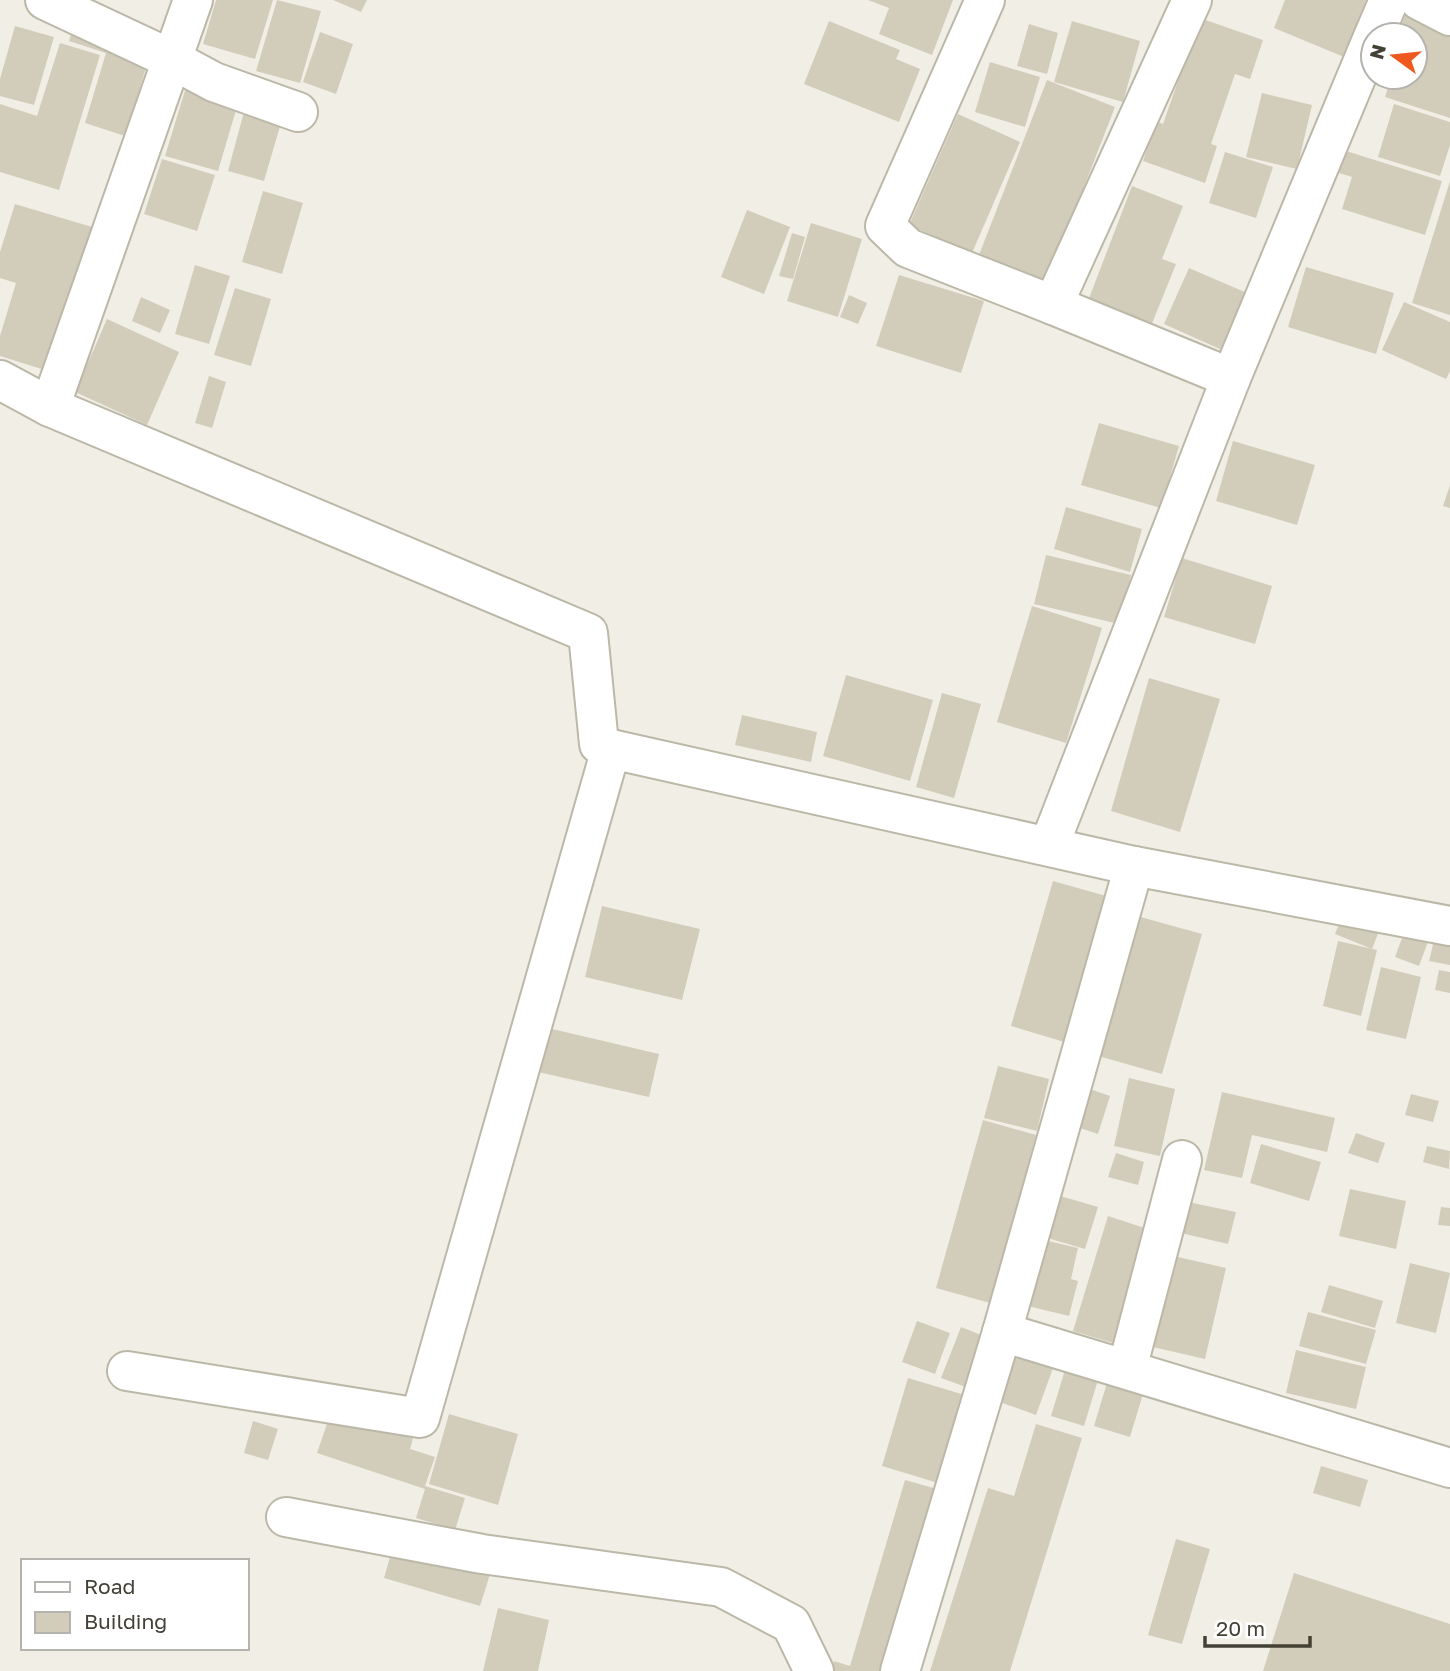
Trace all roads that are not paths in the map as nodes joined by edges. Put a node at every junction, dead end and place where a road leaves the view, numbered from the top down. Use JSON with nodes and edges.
{"nodes":[{"id":1,"x":45,"y":0,"type":"edge"},
{"id":2,"x":193,"y":0,"type":"edge"},
{"id":3,"x":985,"y":0,"type":"edge"},
{"id":4,"x":1192,"y":0,"type":"edge"},
{"id":5,"x":1389,"y":0,"type":"edge"},
{"id":6,"x":1419,"y":0,"type":"edge"},
{"id":7,"x":1450,"y":16,"type":"edge"},
{"id":8,"x":1380,"y":21,"type":"edge"},
{"id":9,"x":173,"y":60,"type":"junction"},
{"id":10,"x":1359,"y":70,"type":"edge"},
{"id":11,"x":298,"y":112,"type":"dead end"},
{"id":12,"x":1053,"y":305,"type":"junction"},
{"id":13,"x":1231,"y":378,"type":"junction"},
{"id":14,"x":0,"y":380,"type":"edge"},
{"id":15,"x":50,"y":407,"type":"junction"},
{"id":16,"x":611,"y":749,"type":"junction"},
{"id":17,"x":1049,"y":846,"type":"junction"},
{"id":18,"x":1135,"y":866,"type":"junction"},
{"id":19,"x":1450,"y":926,"type":"edge"},
{"id":20,"x":1182,"y":1160,"type":"dead end"},
{"id":21,"x":1002,"y":1332,"type":"junction"},
{"id":22,"x":1127,"y":1369,"type":"junction"},
{"id":23,"x":127,"y":1371,"type":"dead end"},
{"id":24,"x":1450,"y":1468,"type":"edge"},
{"id":25,"x":286,"y":1517,"type":"dead end"},
{"id":26,"x":814,"y":1671,"type":"edge"},
{"id":27,"x":900,"y":1671,"type":"edge"}],
"edges":[{"from":1,"to":9,"type":"street"},
{"from":2,"to":9,"type":"street"},
{"from":3,"to":12,"type":"street"},
{"from":4,"to":12,"type":"street"},
{"from":5,"to":8,"type":"street"},
{"from":6,"to":7,"type":"street"},
{"from":9,"to":11,"type":"street"},
{"from":9,"to":15,"type":"street"},
{"from":10,"to":13,"type":"street"},
{"from":12,"to":13,"type":"street"},
{"from":13,"to":17,"type":"street"},
{"from":14,"to":15,"type":"street"},
{"from":15,"to":16,"type":"street"},
{"from":16,"to":17,"type":"street"},
{"from":16,"to":23,"type":"street"},
{"from":17,"to":18,"type":"street"},
{"from":18,"to":19,"type":"street"},
{"from":18,"to":21,"type":"street"},
{"from":20,"to":22,"type":"street"},
{"from":21,"to":22,"type":"street"},
{"from":21,"to":27,"type":"street"},
{"from":22,"to":24,"type":"street"},
{"from":25,"to":26,"type":"street"}]}
